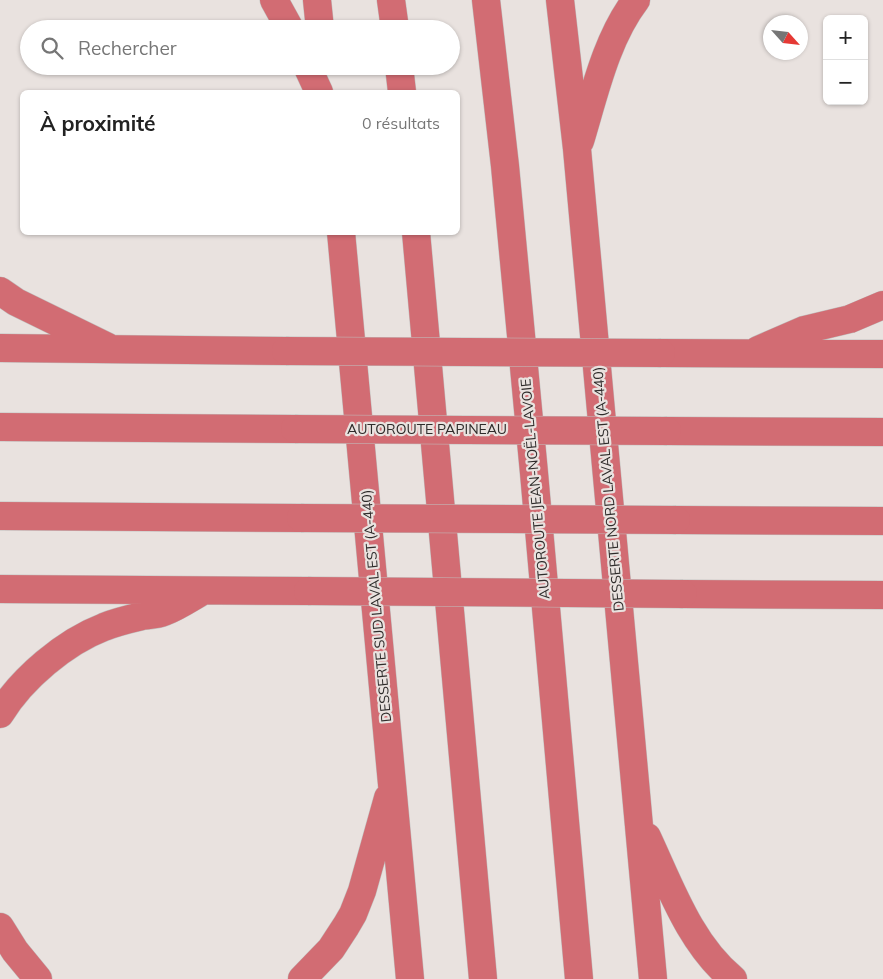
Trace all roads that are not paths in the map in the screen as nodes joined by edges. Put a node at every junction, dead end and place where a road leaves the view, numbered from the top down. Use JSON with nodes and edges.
{"nodes":[{"id":1,"x":274,"y":0,"type":"edge"},
{"id":2,"x":317,"y":0,"type":"edge"},
{"id":3,"x":391,"y":0,"type":"edge"},
{"id":4,"x":486,"y":0,"type":"edge"},
{"id":5,"x":560,"y":0,"type":"edge"},
{"id":6,"x":636,"y":0,"type":"edge"},
{"id":7,"x":285,"y":20,"type":"edge"},
{"id":8,"x":319,"y":20,"type":"edge"},
{"id":9,"x":394,"y":20,"type":"edge"},
{"id":10,"x":311,"y":75,"type":"edge"},
{"id":11,"x":325,"y":75,"type":"edge"},
{"id":12,"x":400,"y":75,"type":"edge"},
{"id":13,"x":318,"y":90,"type":"edge"},
{"id":14,"x":328,"y":90,"type":"edge"},
{"id":15,"x":402,"y":90,"type":"edge"},
{"id":16,"x":577,"y":149,"type":"junction"},
{"id":17,"x":341,"y":235,"type":"edge"},
{"id":18,"x":416,"y":235,"type":"edge"},
{"id":19,"x":0,"y":292,"type":"edge"},
{"id":20,"x":883,"y":305,"type":"edge"},
{"id":21,"x":0,"y":348,"type":"edge"},
{"id":22,"x":114,"y":350,"type":"junction"},
{"id":23,"x":750,"y":353,"type":"junction"},
{"id":24,"x":883,"y":354,"type":"edge"},
{"id":25,"x":0,"y":427,"type":"edge"},
{"id":26,"x":883,"y":432,"type":"edge"},
{"id":27,"x":0,"y":516,"type":"edge"},
{"id":28,"x":883,"y":521,"type":"edge"},
{"id":29,"x":0,"y":589,"type":"edge"},
{"id":30,"x":205,"y":590,"type":"junction"},
{"id":31,"x":833,"y":595,"type":"junction"},
{"id":32,"x":883,"y":595,"type":"edge"},
{"id":33,"x":883,"y":613,"type":"edge"},
{"id":34,"x":0,"y":714,"type":"edge"},
{"id":35,"x":392,"y":782,"type":"junction"},
{"id":36,"x":639,"y":820,"type":"junction"},
{"id":37,"x":0,"y":927,"type":"edge"},
{"id":38,"x":38,"y":979,"type":"edge"},
{"id":39,"x":302,"y":979,"type":"edge"},
{"id":40,"x":410,"y":979,"type":"edge"},
{"id":41,"x":483,"y":979,"type":"edge"},
{"id":42,"x":579,"y":979,"type":"edge"},
{"id":43,"x":653,"y":979,"type":"edge"},
{"id":44,"x":733,"y":979,"type":"edge"}],
"edges":[{"from":1,"to":7,"type":"highway"},
{"from":2,"to":8,"type":"highway"},
{"from":3,"to":9,"type":"highway"},
{"from":4,"to":42,"type":"highway","name":"AUTOROUTE JEAN-NOËL-LAVOIE"},
{"from":5,"to":16,"type":"highway","name":"DESSERTE NORD LAVAL EST (A-440)"},
{"from":6,"to":16,"type":"highway"},
{"from":10,"to":13,"type":"highway"},
{"from":11,"to":14,"type":"highway"},
{"from":12,"to":15,"type":"highway"},
{"from":16,"to":36,"type":"highway","name":"DESSERTE NORD LAVAL EST (A-440)"},
{"from":17,"to":35,"type":"highway","name":"DESSERTE SUD LAVAL EST (A-440)"},
{"from":18,"to":41,"type":"highway"},
{"from":19,"to":22,"type":"highway"},
{"from":20,"to":23,"type":"highway"},
{"from":21,"to":22,"type":"highway"},
{"from":22,"to":23,"type":"highway","bridge":true},
{"from":23,"to":24,"type":"highway"},
{"from":25,"to":26,"type":"highway","name":"AUTOROUTE PAPINEAU","bridge":true},
{"from":27,"to":28,"type":"highway","bridge":true},
{"from":29,"to":30,"type":"highway"},
{"from":30,"to":31,"type":"highway","bridge":true},
{"from":30,"to":34,"type":"highway"},
{"from":31,"to":32,"type":"highway"},
{"from":31,"to":33,"type":"highway"},
{"from":35,"to":39,"type":"highway"},
{"from":35,"to":40,"type":"highway","name":"DESSERTE SUD LAVAL EST (A-440)"},
{"from":36,"to":43,"type":"highway","name":"DESSERTE NORD LAVAL EST (A-440)"},
{"from":36,"to":44,"type":"highway"},
{"from":37,"to":38,"type":"highway"}]}
